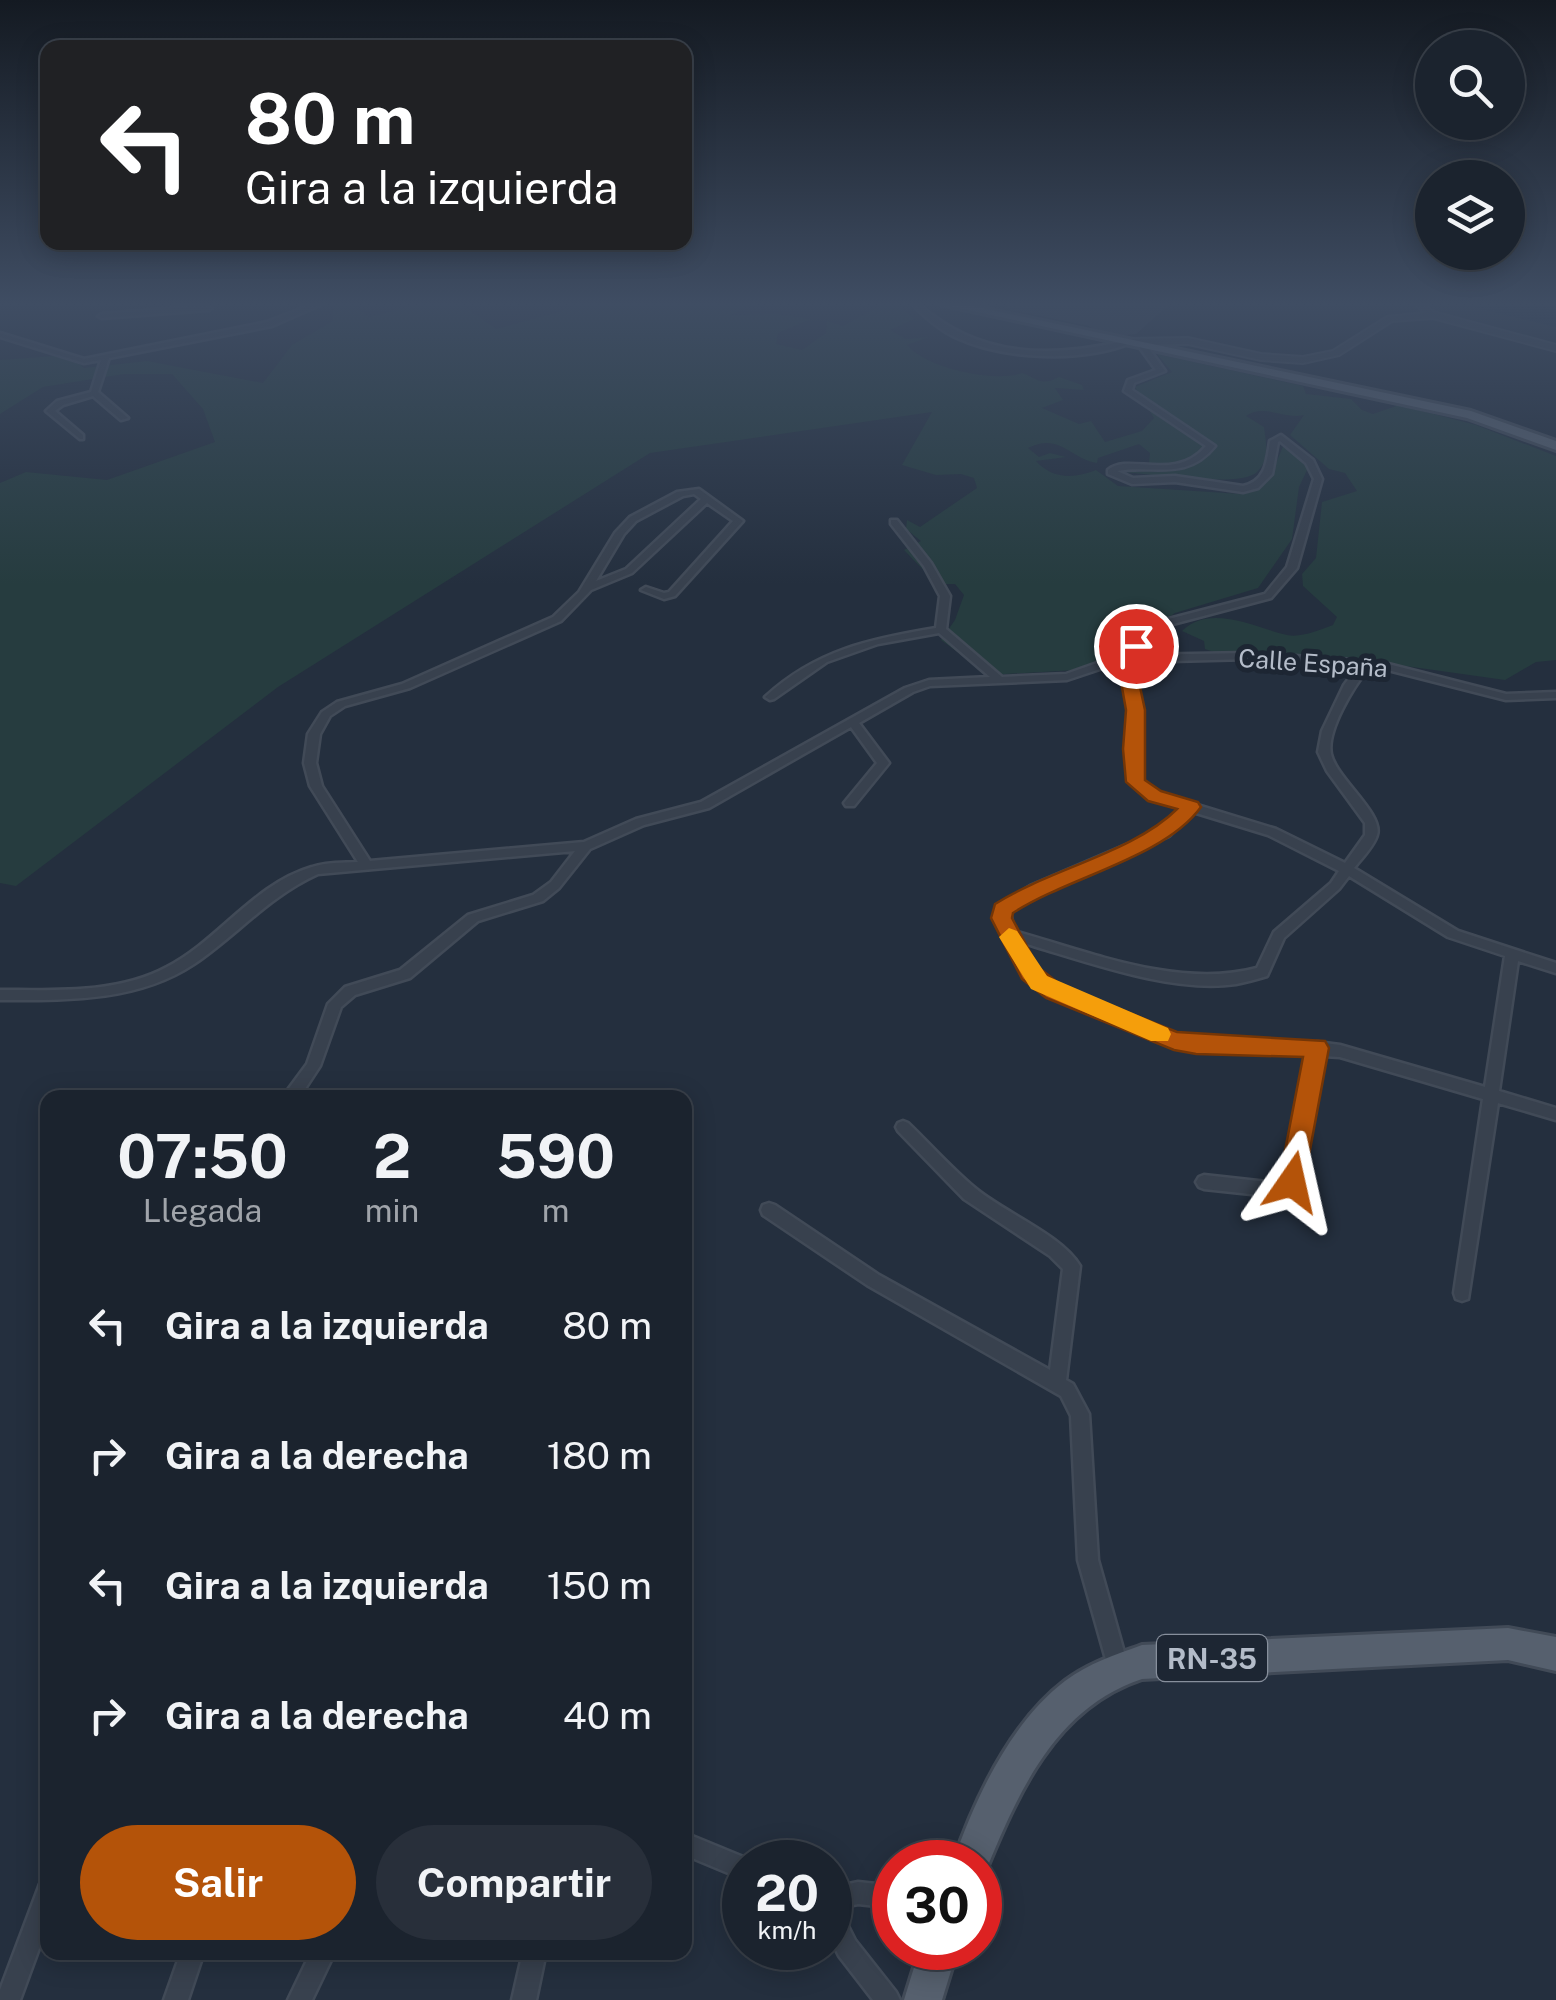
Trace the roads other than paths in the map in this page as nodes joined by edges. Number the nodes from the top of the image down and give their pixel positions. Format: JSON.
{"nodes":[{"id":1,"x":79,"y":397,"type":"edge"},
{"id":2,"x":99,"y":397,"type":"edge"},
{"id":3,"x":1139,"y":397,"type":"edge"},
{"id":4,"x":1387,"y":397,"type":"edge"},
{"id":5,"x":124,"y":418,"type":"dead end"},
{"id":6,"x":80,"y":437,"type":"dead end"},
{"id":7,"x":1556,"y":446,"type":"edge"},
{"id":8,"x":707,"y":498,"type":"junction"},
{"id":9,"x":894,"y":522,"type":"dead end"},
{"id":10,"x":589,"y":587,"type":"junction"},
{"id":11,"x":646,"y":590,"type":"dead end"},
{"id":12,"x":941,"y":630,"type":"junction"},
{"id":13,"x":1126,"y":659,"type":"junction"},
{"id":14,"x":1366,"y":664,"type":"junction"},
{"id":15,"x":998,"y":679,"type":"junction"},
{"id":16,"x":1556,"y":695,"type":"edge"},
{"id":17,"x":770,"y":696,"type":"dead end"},
{"id":18,"x":852,"y":721,"type":"junction"},
{"id":19,"x":850,"y":803,"type":"dead end"},
{"id":20,"x":1191,"y":807,"type":"junction"},
{"id":21,"x":586,"y":846,"type":"junction"},
{"id":22,"x":367,"y":866,"type":"junction"},
{"id":23,"x":1348,"y":870,"type":"junction"},
{"id":24,"x":1008,"y":934,"type":"junction"},
{"id":25,"x":1512,"y":956,"type":"junction"},
{"id":26,"x":1556,"y":968,"type":"edge"},
{"id":27,"x":0,"y":995,"type":"edge"},
{"id":28,"x":1317,"y":1048,"type":"junction"},
{"id":29,"x":296,"y":1090,"type":"edge"},
{"id":30,"x":1491,"y":1096,"type":"junction"},
{"id":31,"x":1556,"y":1114,"type":"edge"},
{"id":32,"x":903,"y":1127,"type":"dead end"},
{"id":33,"x":1204,"y":1182,"type":"dead end"},
{"id":34,"x":769,"y":1210,"type":"dead end"},
{"id":35,"x":1462,"y":1293,"type":"dead end"},
{"id":36,"x":1057,"y":1384,"type":"junction"},
{"id":37,"x":1556,"y":1654,"type":"edge"},
{"id":38,"x":1119,"y":1671,"type":"junction"},
{"id":39,"x":981,"y":1840,"type":"edge"},
{"id":40,"x":692,"y":1847,"type":"edge"},
{"id":41,"x":722,"y":1859,"type":"edge"},
{"id":42,"x":40,"y":1914,"type":"edge"},
{"id":43,"x":852,"y":1954,"type":"edge"},
{"id":44,"x":191,"y":1960,"type":"edge"},
{"id":45,"x":320,"y":1960,"type":"edge"},
{"id":46,"x":533,"y":1960,"type":"edge"},
{"id":47,"x":932,"y":1970,"type":"edge"},
{"id":48,"x":8,"y":2000,"type":"edge"},
{"id":49,"x":176,"y":2000,"type":"edge"},
{"id":50,"x":300,"y":2000,"type":"edge"},
{"id":51,"x":524,"y":2000,"type":"edge"},
{"id":52,"x":888,"y":2000,"type":"edge"},
{"id":53,"x":923,"y":2000,"type":"edge"}],
"edges":[{"from":1,"to":6,"type":"street"},
{"from":2,"to":5,"type":"street"},
{"from":3,"to":13,"type":"street"},
{"from":4,"to":7,"type":"main road"},
{"from":8,"to":10,"type":"street"},
{"from":8,"to":10,"type":"street"},
{"from":8,"to":11,"type":"street"},
{"from":9,"to":12,"type":"street"},
{"from":10,"to":22,"type":"street"},
{"from":12,"to":15,"type":"street"},
{"from":12,"to":17,"type":"street"},
{"from":13,"to":14,"type":"street","name":"Calle España"},
{"from":13,"to":15,"type":"street"},
{"from":13,"to":20,"type":"street"},
{"from":14,"to":16,"type":"street","name":"Calle España"},
{"from":14,"to":23,"type":"street"},
{"from":15,"to":18,"type":"street"},
{"from":18,"to":19,"type":"street"},
{"from":18,"to":21,"type":"street"},
{"from":20,"to":23,"type":"street"},
{"from":20,"to":24,"type":"street"},
{"from":21,"to":22,"type":"street"},
{"from":21,"to":29,"type":"street"},
{"from":22,"to":27,"type":"street"},
{"from":23,"to":24,"type":"street"},
{"from":23,"to":25,"type":"street"},
{"from":24,"to":28,"type":"street"},
{"from":25,"to":26,"type":"street"},
{"from":25,"to":30,"type":"street"},
{"from":28,"to":30,"type":"street"},
{"from":28,"to":33,"type":"street"},
{"from":30,"to":31,"type":"street"},
{"from":30,"to":35,"type":"street"},
{"from":32,"to":36,"type":"street"},
{"from":34,"to":36,"type":"street"},
{"from":36,"to":38,"type":"street"},
{"from":37,"to":38,"type":"main road","number":"RN-35"},
{"from":38,"to":39,"type":"main road","number":"RN-35"},
{"from":40,"to":41,"type":"street"},
{"from":42,"to":48,"type":"street"},
{"from":43,"to":52,"type":"street"},
{"from":44,"to":49,"type":"street"},
{"from":45,"to":50,"type":"street"},
{"from":46,"to":51,"type":"street"},
{"from":47,"to":53,"type":"main road"}]}
